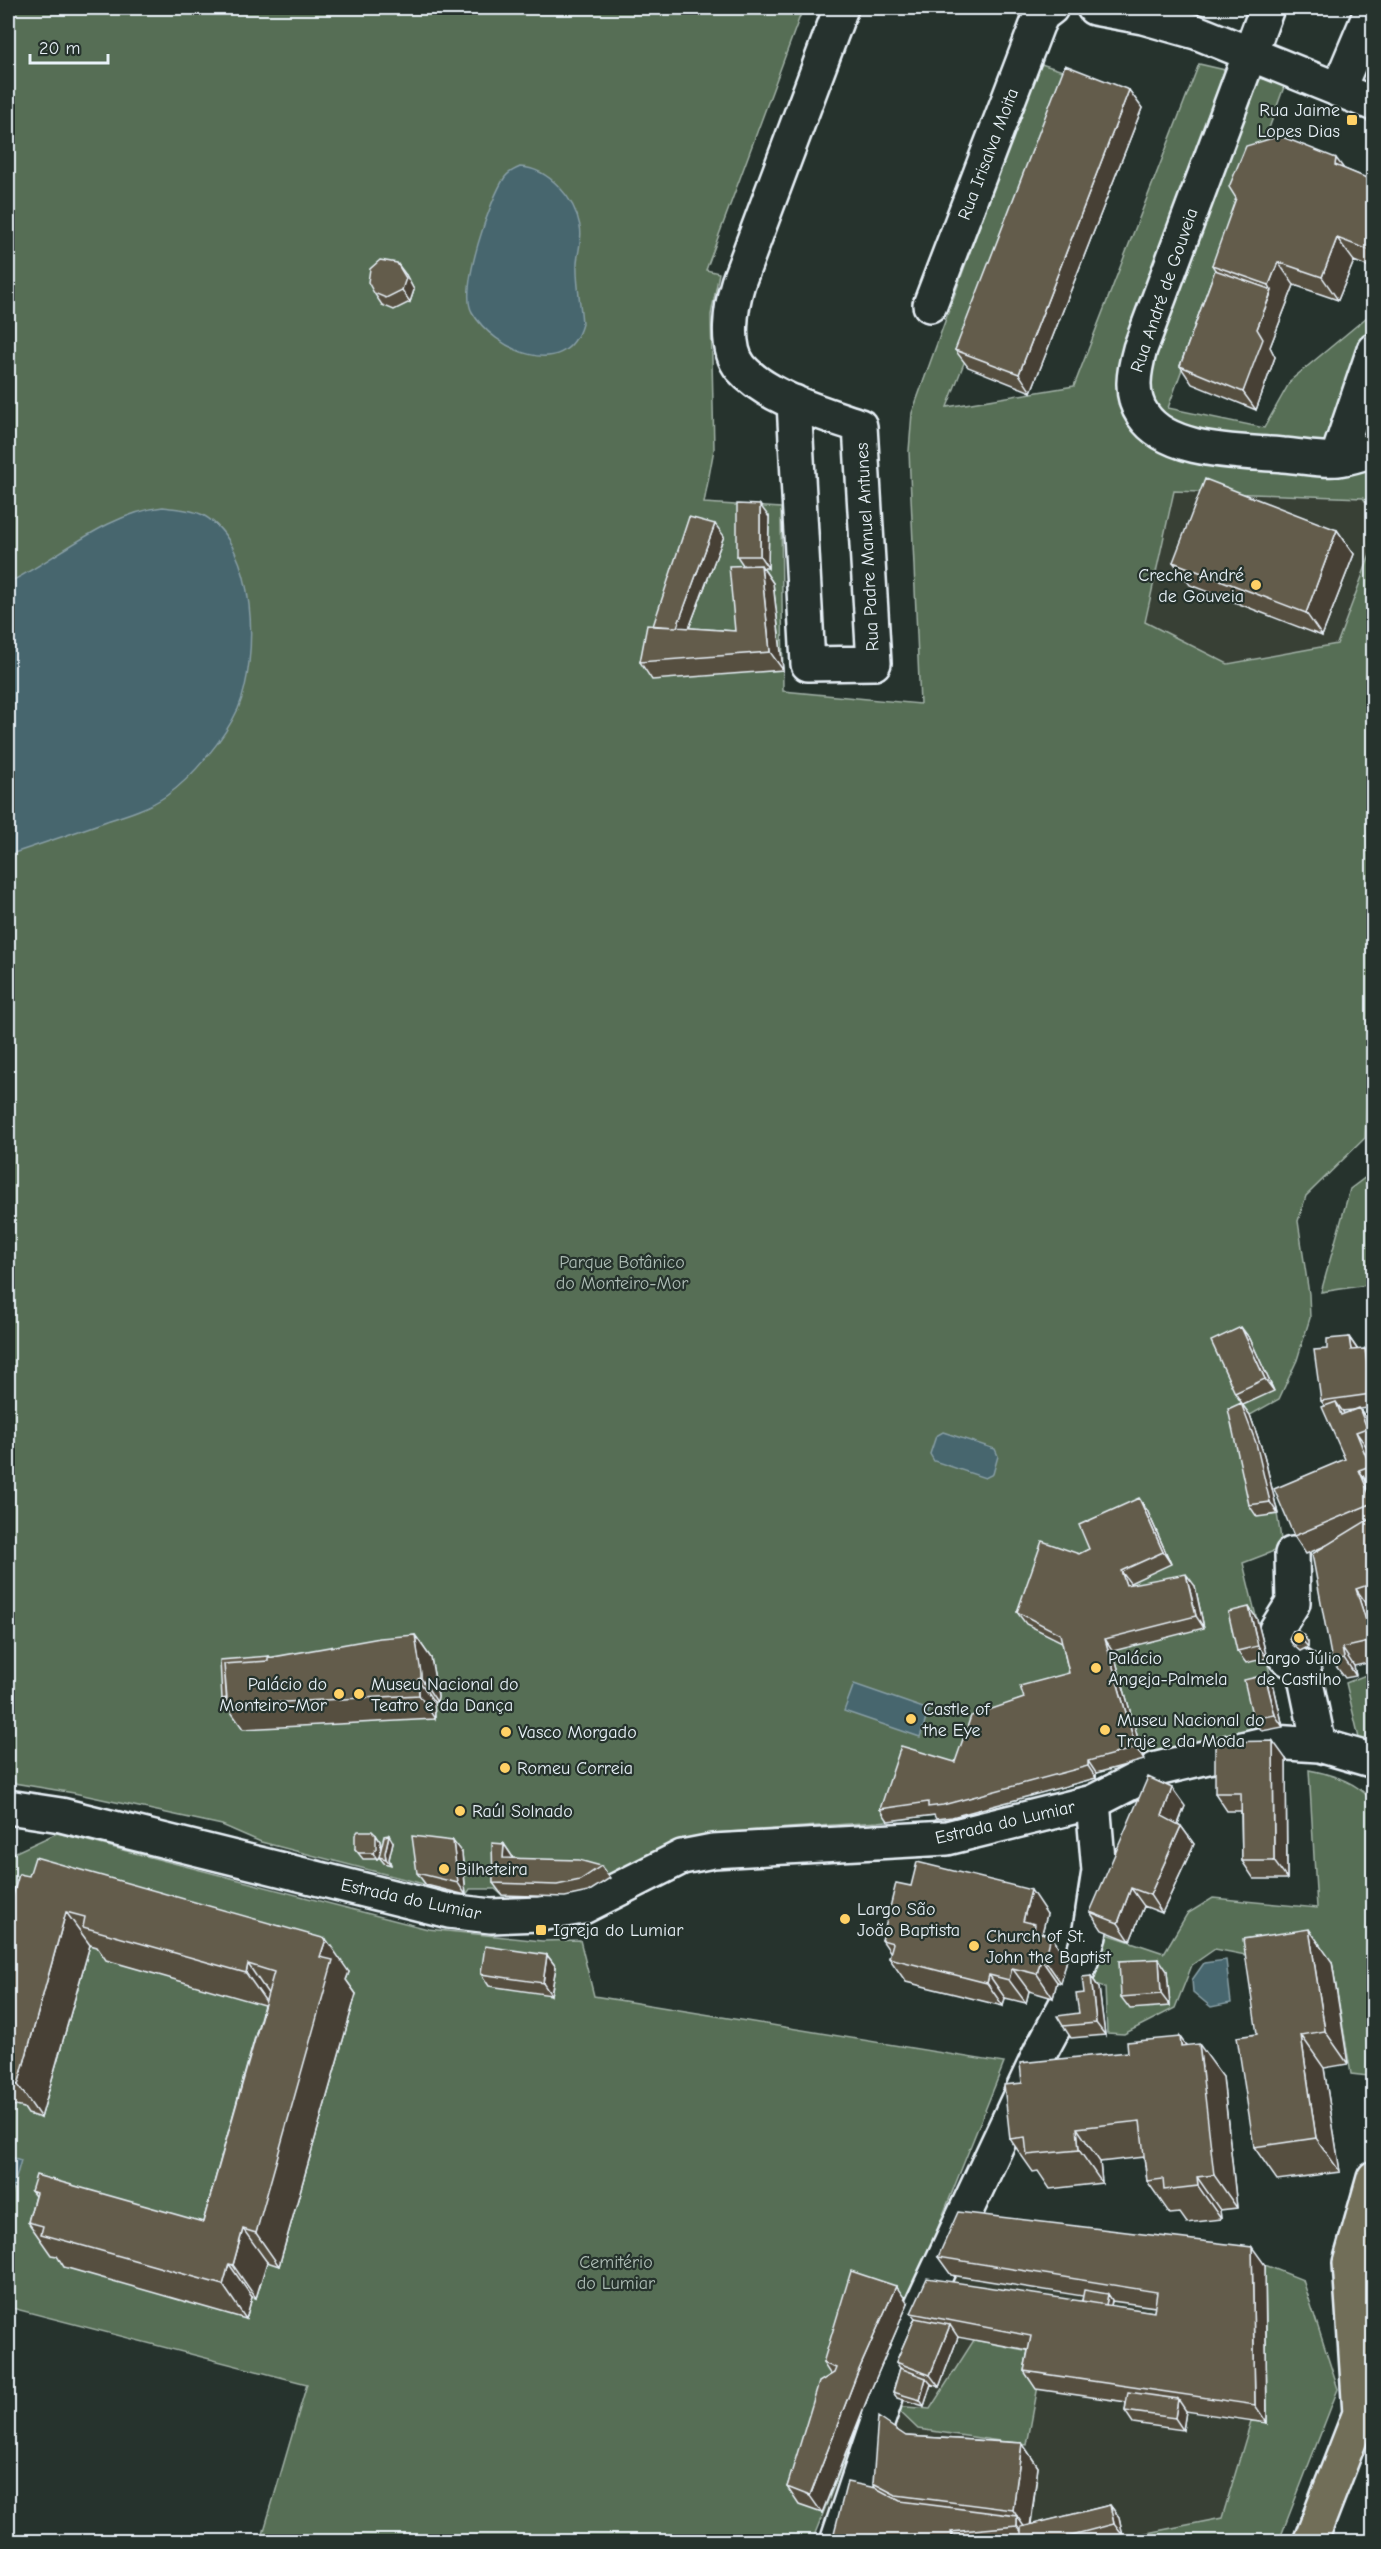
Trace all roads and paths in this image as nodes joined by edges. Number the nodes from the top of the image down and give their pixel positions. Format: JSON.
{"nodes":[{"id":1,"x":841,"y":8,"type":"edge"},
{"id":2,"x":1052,"y":8,"type":"edge"},
{"id":3,"x":1094,"y":8,"type":"edge"},
{"id":4,"x":1267,"y":8,"type":"edge"},
{"id":5,"x":1370,"y":14,"type":"dead end"},
{"id":6,"x":1250,"y":54,"type":"junction"},
{"id":7,"x":1338,"y":90,"type":"junction"},
{"id":8,"x":1374,"y":104,"type":"edge"},
{"id":9,"x":930,"y":305,"type":"dead end"},
{"id":10,"x":1374,"y":350,"type":"edge"},
{"id":11,"x":794,"y":402,"type":"junction"},
{"id":12,"x":1374,"y":450,"type":"edge"},
{"id":13,"x":1337,"y":459,"type":"junction"},
{"id":14,"x":1303,"y":1563,"type":"dead end"},
{"id":15,"x":1318,"y":1745,"type":"junction"},
{"id":16,"x":1369,"y":1764,"type":"edge"},
{"id":17,"x":1093,"y":1802,"type":"junction"},
{"id":18,"x":8,"y":1807,"type":"edge"},
{"id":19,"x":1371,"y":2190,"type":"edge"},
{"id":20,"x":1374,"y":2258,"type":"edge"},
{"id":21,"x":1374,"y":2380,"type":"edge"},
{"id":22,"x":1360,"y":2414,"type":"junction"},
{"id":23,"x":837,"y":2541,"type":"edge"},
{"id":24,"x":1310,"y":2541,"type":"edge"}],
"edges":[{"from":1,"to":11,"type":"street","name":"Rua Padre Manuel Antunes"},
{"from":2,"to":9,"type":"street","name":"Rua Irisalva Moita"},
{"from":3,"to":6,"type":"street"},
{"from":4,"to":6,"type":"street","name":"Rua André de Gouveia"},
{"from":5,"to":7,"type":"street"},
{"from":6,"to":7,"type":"street"},
{"from":6,"to":13,"type":"street","name":"Rua André de Gouveia"},
{"from":7,"to":8,"type":"street"},
{"from":10,"to":13,"type":"street"},
{"from":11,"to":11,"type":"street","name":"Rua Padre Manuel Antunes"},
{"from":12,"to":13,"type":"street","name":"Rua André de Gouveia"},
{"from":14,"to":15,"type":"street"},
{"from":15,"to":16,"type":"street","name":"Estrada do Lumiar"},
{"from":15,"to":17,"type":"street","name":"Estrada do Lumiar"},
{"from":17,"to":18,"type":"street","name":"Estrada do Lumiar"},
{"from":17,"to":23,"type":"street"},
{"from":19,"to":20,"type":"main road"},
{"from":19,"to":22,"type":"main road"},
{"from":21,"to":22,"type":"main road"},
{"from":22,"to":24,"type":"main road"}]}
